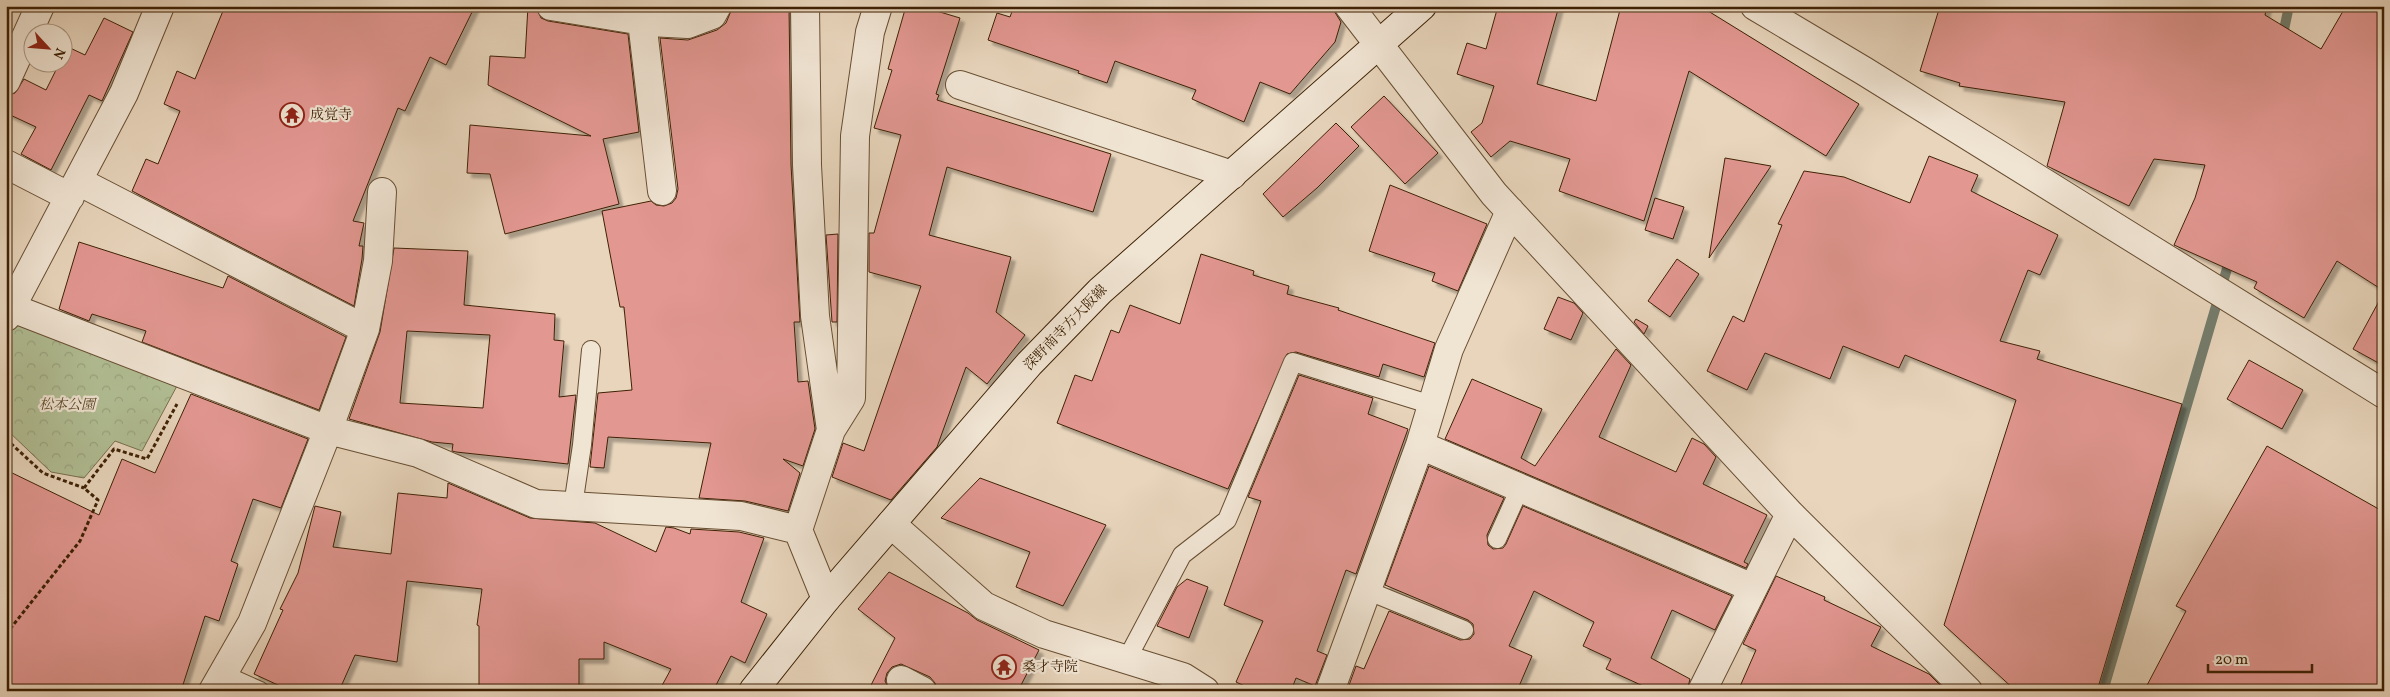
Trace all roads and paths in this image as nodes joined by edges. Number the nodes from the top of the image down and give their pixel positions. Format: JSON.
{"nodes":[{"id":1,"x":40,"y":6,"type":"edge"},
{"id":2,"x":160,"y":6,"type":"edge"},
{"id":3,"x":551,"y":6,"type":"edge"},
{"id":4,"x":717,"y":6,"type":"edge"},
{"id":5,"x":805,"y":6,"type":"edge"},
{"id":6,"x":878,"y":6,"type":"edge"},
{"id":7,"x":1348,"y":6,"type":"edge"},
{"id":8,"x":1422,"y":6,"type":"edge"},
{"id":9,"x":1755,"y":6,"type":"edge"},
{"id":10,"x":642,"y":21,"type":"junction"},
{"id":11,"x":1379,"y":45,"type":"junction"},
{"id":12,"x":6,"y":81,"type":"edge"},
{"id":13,"x":960,"y":85,"type":"dead end"},
{"id":14,"x":6,"y":164,"type":"edge"},
{"id":15,"x":1232,"y":175,"type":"junction"},
{"id":16,"x":74,"y":189,"type":"junction"},
{"id":17,"x":662,"y":191,"type":"dead end"},
{"id":18,"x":382,"y":192,"type":"dead end"},
{"id":19,"x":1510,"y":211,"type":"junction"},
{"id":20,"x":8,"y":310,"type":"edge"},
{"id":21,"x":364,"y":330,"type":"junction"},
{"id":22,"x":591,"y":350,"type":"dead end"},
{"id":23,"x":192,"y":378,"type":"junction"},
{"id":24,"x":2384,"y":394,"type":"edge"},
{"id":25,"x":1432,"y":405,"type":"junction"},
{"id":26,"x":328,"y":430,"type":"junction"},
{"id":27,"x":831,"y":430,"type":"junction"},
{"id":28,"x":6,"y":438,"type":"edge"},
{"id":29,"x":1420,"y":444,"type":"junction"},
{"id":30,"x":84,"y":488,"type":"junction"},
{"id":31,"x":1520,"y":488,"type":"junction"},
{"id":32,"x":573,"y":506,"type":"junction"},
{"id":33,"x":1790,"y":514,"type":"junction"},
{"id":34,"x":891,"y":524,"type":"junction"},
{"id":35,"x":798,"y":530,"type":"junction"},
{"id":36,"x":1497,"y":539,"type":"dead end"},
{"id":37,"x":1753,"y":588,"type":"junction"},
{"id":38,"x":1366,"y":590,"type":"junction"},
{"id":39,"x":826,"y":599,"type":"junction"},
{"id":40,"x":1464,"y":630,"type":"dead end"},
{"id":41,"x":6,"y":634,"type":"edge"},
{"id":42,"x":1127,"y":659,"type":"junction"},
{"id":43,"x":217,"y":682,"type":"edge"},
{"id":44,"x":260,"y":691,"type":"edge"},
{"id":45,"x":753,"y":691,"type":"edge"},
{"id":46,"x":1205,"y":691,"type":"edge"},
{"id":47,"x":1330,"y":691,"type":"edge"},
{"id":48,"x":1702,"y":691,"type":"edge"},
{"id":49,"x":1968,"y":691,"type":"edge"}],
"edges":[{"from":1,"to":12,"type":"street"},
{"from":2,"to":16,"type":"street"},
{"from":3,"to":10,"type":"street"},
{"from":4,"to":10,"type":"street"},
{"from":5,"to":27,"type":"street"},
{"from":6,"to":27,"type":"street"},
{"from":7,"to":11,"type":"street"},
{"from":8,"to":11,"type":"street","name":"深野南寺方大阪線"},
{"from":9,"to":24,"type":"street"},
{"from":10,"to":17,"type":"street"},
{"from":11,"to":15,"type":"street","name":"深野南寺方大阪線"},
{"from":11,"to":19,"type":"street"},
{"from":13,"to":15,"type":"street"},
{"from":14,"to":16,"type":"street"},
{"from":15,"to":34,"type":"street","name":"深野南寺方大阪線"},
{"from":16,"to":20,"type":"street"},
{"from":16,"to":21,"type":"street"},
{"from":18,"to":21,"type":"street"},
{"from":19,"to":25,"type":"street"},
{"from":19,"to":33,"type":"street"},
{"from":20,"to":23,"type":"street"},
{"from":21,"to":26,"type":"street"},
{"from":22,"to":32,"type":"lane"},
{"from":23,"to":26,"type":"street"},
{"from":23,"to":30,"type":"path"},
{"from":25,"to":29,"type":"street"},
{"from":25,"to":42,"type":"lane"},
{"from":26,"to":32,"type":"street"},
{"from":26,"to":43,"type":"street"},
{"from":27,"to":35,"type":"street"},
{"from":28,"to":30,"type":"path"},
{"from":29,"to":31,"type":"street"},
{"from":29,"to":38,"type":"street"},
{"from":30,"to":41,"type":"path"},
{"from":31,"to":36,"type":"lane"},
{"from":31,"to":37,"type":"street"},
{"from":32,"to":35,"type":"street"},
{"from":33,"to":37,"type":"street"},
{"from":33,"to":49,"type":"street"},
{"from":34,"to":39,"type":"street","name":"深野南寺方大阪線"},
{"from":34,"to":42,"type":"street"},
{"from":35,"to":39,"type":"street"},
{"from":37,"to":48,"type":"street"},
{"from":38,"to":40,"type":"lane"},
{"from":38,"to":47,"type":"street"},
{"from":39,"to":45,"type":"street","name":"深野南寺方大阪線"},
{"from":42,"to":46,"type":"street"},
{"from":43,"to":44,"type":"lane"}]}
